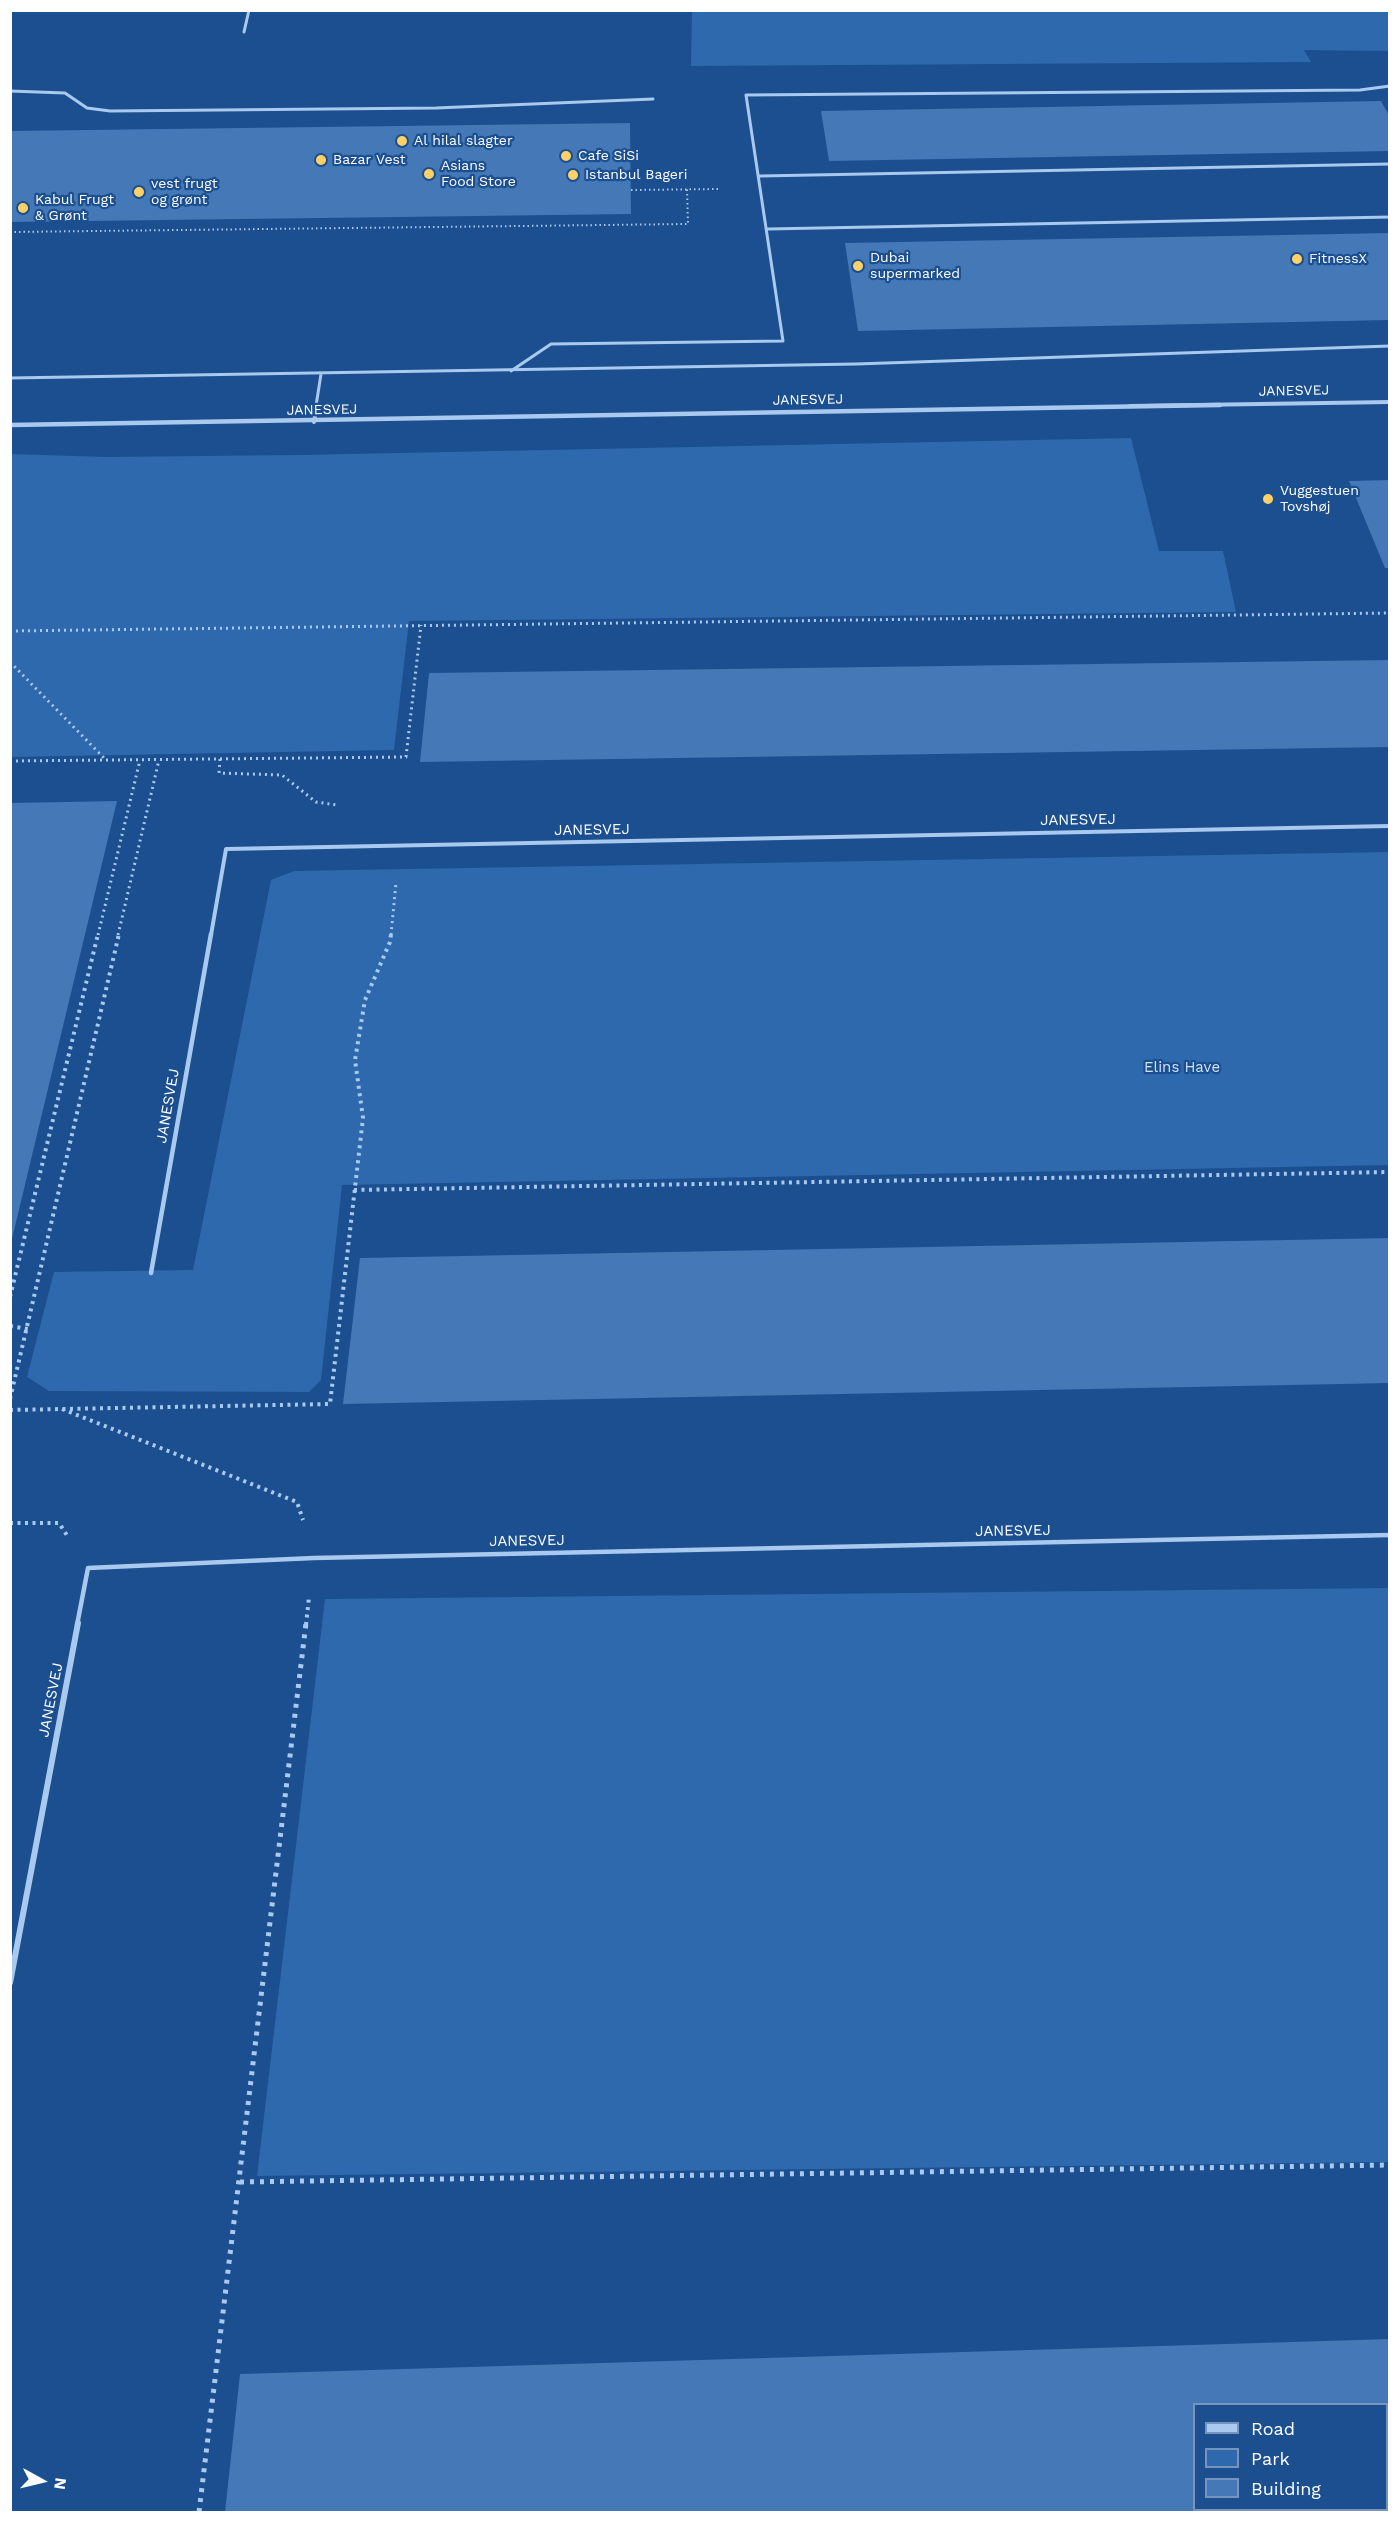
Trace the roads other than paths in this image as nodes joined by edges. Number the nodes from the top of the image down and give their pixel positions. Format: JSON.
{"nodes":[{"id":1,"x":249,"y":10,"type":"edge"},
{"id":2,"x":244,"y":32,"type":"dead end"},
{"id":3,"x":1389,"y":86,"type":"edge"},
{"id":4,"x":10,"y":91,"type":"edge"},
{"id":5,"x":653,"y":99,"type":"dead end"},
{"id":6,"x":1389,"y":164,"type":"edge"},
{"id":7,"x":760,"y":176,"type":"junction"},
{"id":8,"x":1389,"y":217,"type":"edge"},
{"id":9,"x":768,"y":229,"type":"junction"},
{"id":10,"x":1389,"y":346,"type":"edge"},
{"id":11,"x":511,"y":371,"type":"junction"},
{"id":12,"x":321,"y":374,"type":"junction"},
{"id":13,"x":10,"y":378,"type":"edge"},
{"id":14,"x":1389,"y":402,"type":"edge"},
{"id":15,"x":314,"y":422,"type":"junction"},
{"id":16,"x":10,"y":425,"type":"edge"},
{"id":17,"x":1389,"y":826,"type":"edge"},
{"id":18,"x":151,"y":1273,"type":"dead end"},
{"id":19,"x":1389,"y":1535,"type":"edge"},
{"id":20,"x":10,"y":1983,"type":"edge"}],
"edges":[{"from":1,"to":2,"type":"lane"},
{"from":3,"to":7,"type":"lane"},
{"from":4,"to":5,"type":"lane"},
{"from":6,"to":7,"type":"lane"},
{"from":7,"to":9,"type":"lane"},
{"from":8,"to":9,"type":"lane"},
{"from":9,"to":11,"type":"lane"},
{"from":10,"to":11,"type":"lane"},
{"from":11,"to":12,"type":"lane"},
{"from":12,"to":13,"type":"lane"},
{"from":12,"to":15,"type":"lane"},
{"from":14,"to":15,"type":"street","name":"JANESVEJ"},
{"from":15,"to":16,"type":"street","name":"JANESVEJ"},
{"from":17,"to":18,"type":"lane","name":"JANESVEJ"},
{"from":19,"to":20,"type":"lane","name":"JANESVEJ"}]}
